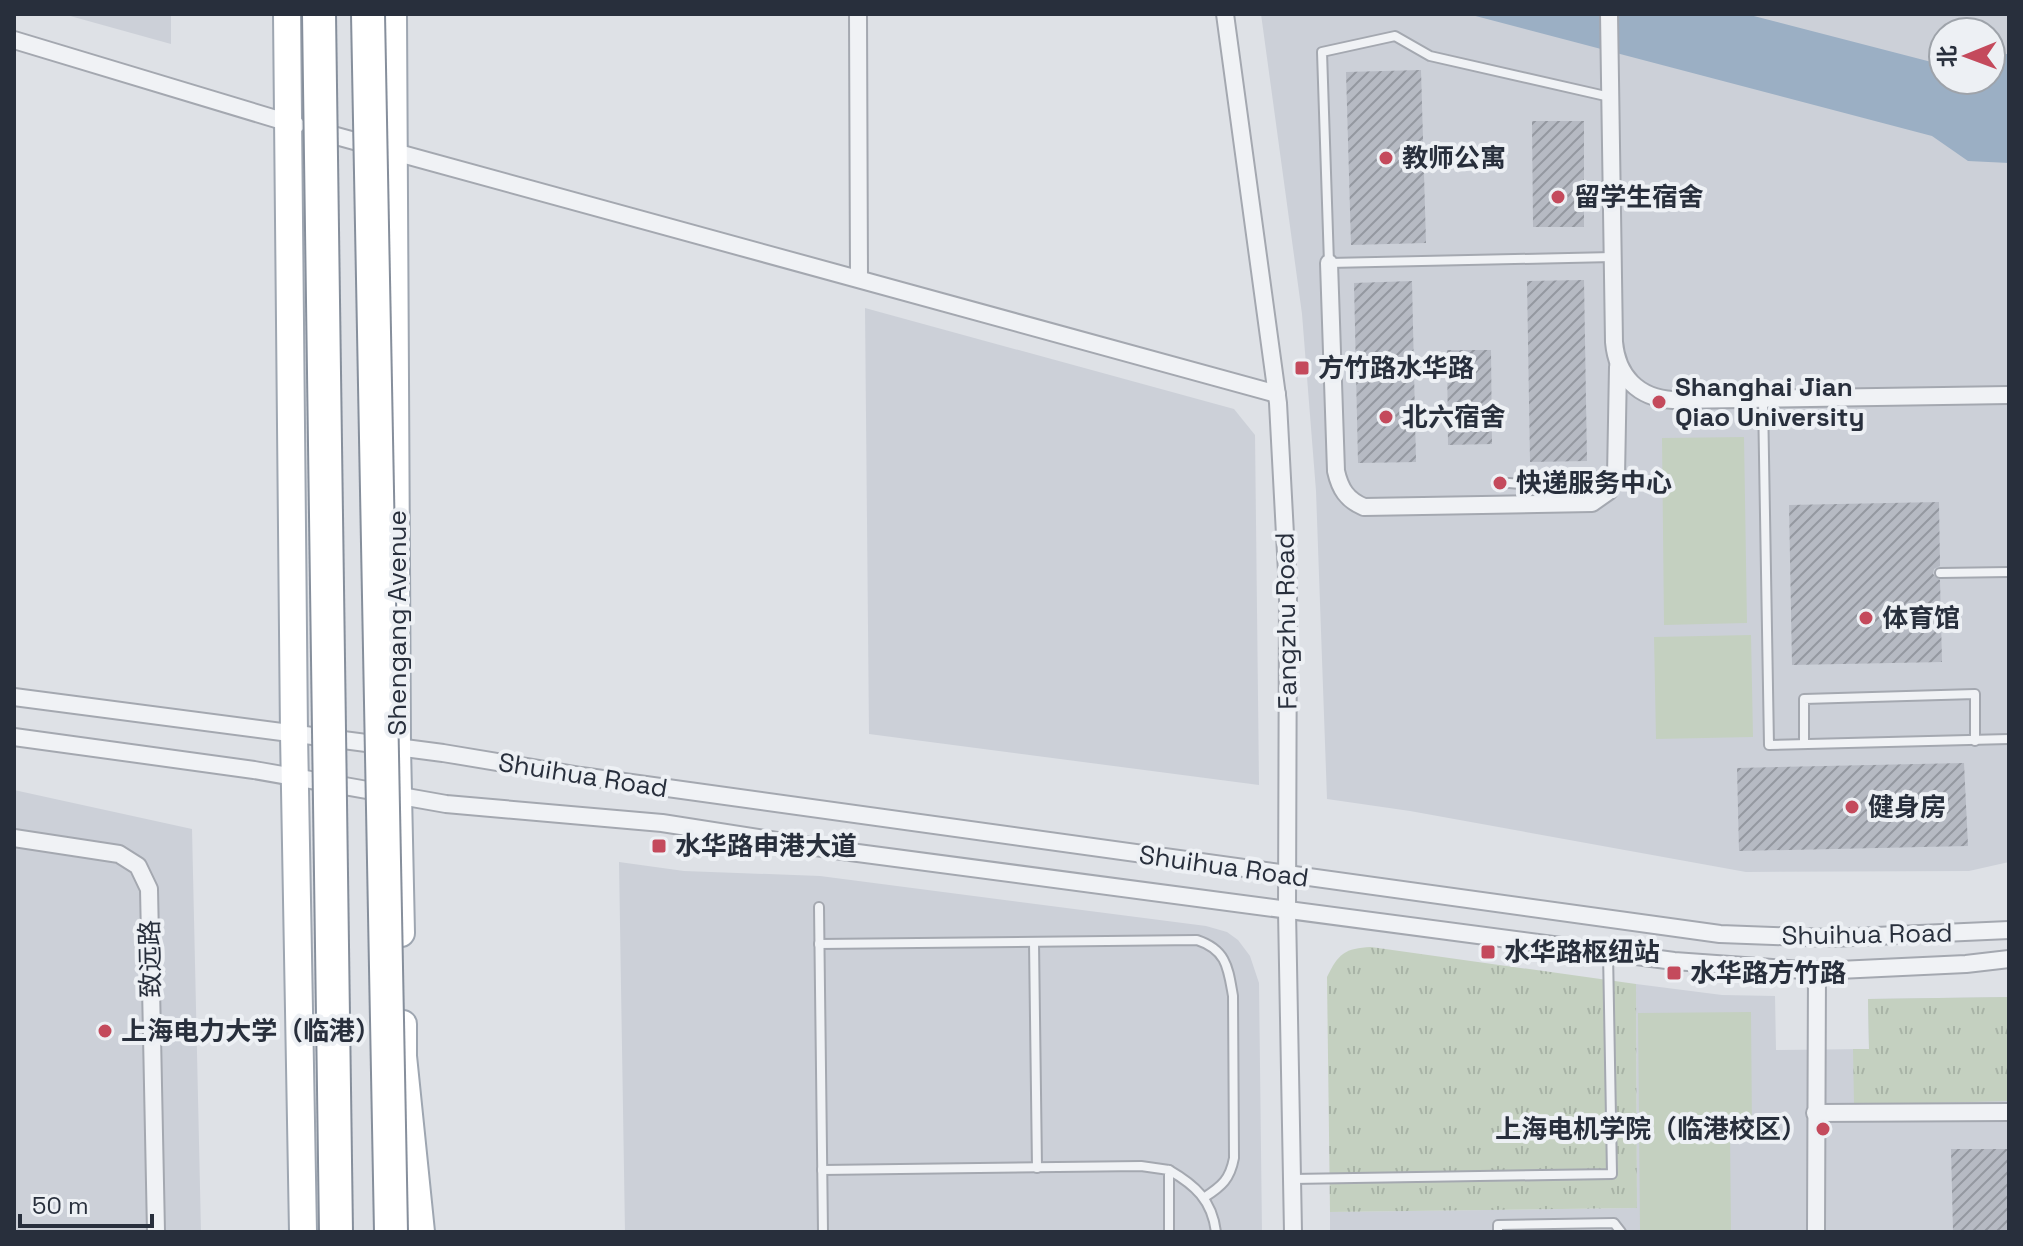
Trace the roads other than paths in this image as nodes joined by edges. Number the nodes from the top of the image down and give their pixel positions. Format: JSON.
{"nodes":[{"id":1,"x":287,"y":14,"type":"edge"},
{"id":2,"x":319,"y":14,"type":"edge"},
{"id":3,"x":368,"y":14,"type":"edge"},
{"id":4,"x":393,"y":14,"type":"edge"},
{"id":5,"x":858,"y":14,"type":"edge"},
{"id":6,"x":1225,"y":14,"type":"edge"},
{"id":7,"x":1609,"y":14,"type":"edge"},
{"id":8,"x":14,"y":40,"type":"edge"},
{"id":9,"x":1610,"y":97,"type":"junction"},
{"id":10,"x":288,"y":122,"type":"junction"},
{"id":11,"x":395,"y":154,"type":"junction"},
{"id":12,"x":1613,"y":257,"type":"junction"},
{"id":13,"x":1329,"y":263,"type":"junction"},
{"id":14,"x":859,"y":278,"type":"junction"},
{"id":15,"x":1618,"y":365,"type":"junction"},
{"id":16,"x":1277,"y":394,"type":"junction"},
{"id":17,"x":2009,"y":395,"type":"edge"},
{"id":18,"x":1763,"y":399,"type":"junction"},
{"id":19,"x":1509,"y":483,"type":"dead end"},
{"id":20,"x":1561,"y":503,"type":"junction"},
{"id":21,"x":2009,"y":572,"type":"edge"},
{"id":22,"x":1940,"y":573,"type":"dead end"},
{"id":23,"x":14,"y":697,"type":"edge"},
{"id":24,"x":294,"y":734,"type":"junction"},
{"id":25,"x":14,"y":737,"type":"edge"},
{"id":26,"x":2009,"y":739,"type":"edge"},
{"id":27,"x":1975,"y":741,"type":"junction"},
{"id":28,"x":1804,"y":744,"type":"junction"},
{"id":29,"x":397,"y":747,"type":"junction"},
{"id":30,"x":295,"y":778,"type":"junction"},
{"id":31,"x":399,"y":796,"type":"junction"},
{"id":32,"x":14,"y":838,"type":"edge"},
{"id":33,"x":1289,"y":876,"type":"junction"},
{"id":34,"x":819,"y":907,"type":"dead end"},
{"id":35,"x":1287,"y":911,"type":"junction"},
{"id":36,"x":2009,"y":930,"type":"edge"},
{"id":37,"x":1034,"y":942,"type":"junction"},
{"id":38,"x":819,"y":944,"type":"junction"},
{"id":39,"x":1608,"y":952,"type":"junction"},
{"id":40,"x":2009,"y":959,"type":"edge"},
{"id":41,"x":1817,"y":971,"type":"junction"},
{"id":42,"x":2009,"y":1112,"type":"edge"},
{"id":43,"x":1815,"y":1113,"type":"junction"},
{"id":44,"x":1037,"y":1168,"type":"junction"},
{"id":45,"x":822,"y":1170,"type":"junction"},
{"id":46,"x":1169,"y":1170,"type":"junction"},
{"id":47,"x":1292,"y":1179,"type":"junction"},
{"id":48,"x":1205,"y":1197,"type":"junction"},
{"id":49,"x":156,"y":1232,"type":"edge"},
{"id":50,"x":303,"y":1232,"type":"edge"},
{"id":51,"x":336,"y":1232,"type":"edge"},
{"id":52,"x":391,"y":1232,"type":"edge"},
{"id":53,"x":421,"y":1232,"type":"edge"},
{"id":54,"x":823,"y":1232,"type":"edge"},
{"id":55,"x":1169,"y":1232,"type":"edge"},
{"id":56,"x":1216,"y":1232,"type":"edge"},
{"id":57,"x":1293,"y":1232,"type":"edge"},
{"id":58,"x":1498,"y":1232,"type":"edge"},
{"id":59,"x":1621,"y":1232,"type":"edge"},
{"id":60,"x":1816,"y":1232,"type":"edge"}],
"edges":[{"from":1,"to":10,"type":"main road"},
{"from":2,"to":51,"type":"highway","bridge":true},
{"from":3,"to":52,"type":"highway","bridge":true},
{"from":4,"to":11,"type":"main road","name":"Shengang Avenue"},
{"from":5,"to":14,"type":"street"},
{"from":6,"to":16,"type":"street","name":"Fangzhu Road"},
{"from":7,"to":9,"type":"street"},
{"from":8,"to":10,"type":"street"},
{"from":9,"to":12,"type":"street"},
{"from":9,"to":13,"type":"lane"},
{"from":10,"to":11,"type":"street"},
{"from":10,"to":24,"type":"main road"},
{"from":11,"to":14,"type":"street"},
{"from":11,"to":29,"type":"main road","name":"Shengang Avenue"},
{"from":12,"to":13,"type":"lane"},
{"from":12,"to":15,"type":"street"},
{"from":13,"to":20,"type":"street"},
{"from":14,"to":16,"type":"street"},
{"from":15,"to":18,"type":"street"},
{"from":15,"to":20,"type":"street"},
{"from":16,"to":33,"type":"street","name":"Fangzhu Road"},
{"from":17,"to":18,"type":"street"},
{"from":18,"to":28,"type":"lane"},
{"from":19,"to":20,"type":"lane"},
{"from":21,"to":22,"type":"lane"},
{"from":23,"to":24,"type":"street","name":"Shuihua Road"},
{"from":24,"to":29,"type":"street","name":"Shuihua Road"},
{"from":24,"to":30,"type":"main road"},
{"from":25,"to":30,"type":"street","name":"Shuihua Road"},
{"from":26,"to":27,"type":"lane"},
{"from":27,"to":28,"type":"lane"},
{"from":27,"to":28,"type":"lane"},
{"from":29,"to":31,"type":"main road","name":"Shengang Avenue"},
{"from":29,"to":33,"type":"street","name":"Shuihua Road"},
{"from":30,"to":31,"type":"street","name":"Shuihua Road"},
{"from":30,"to":50,"type":"main road"},
{"from":31,"to":35,"type":"street","name":"Shuihua Road"},
{"from":31,"to":53,"type":"main road","name":"Shengang Avenue"},
{"from":32,"to":49,"type":"street","name":"致远路"},
{"from":33,"to":35,"type":"street","name":"Fangzhu Road"},
{"from":33,"to":36,"type":"street","name":"Shuihua Road"},
{"from":34,"to":38,"type":"lane"},
{"from":35,"to":39,"type":"street","name":"Shuihua Road"},
{"from":35,"to":47,"type":"street","name":"Fangzhu Road"},
{"from":37,"to":38,"type":"lane"},
{"from":37,"to":44,"type":"lane"},
{"from":37,"to":48,"type":"lane"},
{"from":38,"to":45,"type":"lane"},
{"from":39,"to":41,"type":"street","name":"Shuihua Road"},
{"from":39,"to":47,"type":"lane"},
{"from":40,"to":41,"type":"street","name":"Shuihua Road"},
{"from":41,"to":43,"type":"street"},
{"from":42,"to":43,"type":"street"},
{"from":43,"to":60,"type":"street"},
{"from":44,"to":45,"type":"lane"},
{"from":44,"to":46,"type":"lane"},
{"from":45,"to":54,"type":"lane"},
{"from":46,"to":48,"type":"lane"},
{"from":46,"to":55,"type":"lane"},
{"from":47,"to":57,"type":"street","name":"Fangzhu Road"},
{"from":48,"to":56,"type":"lane"},
{"from":58,"to":59,"type":"lane"}]}
